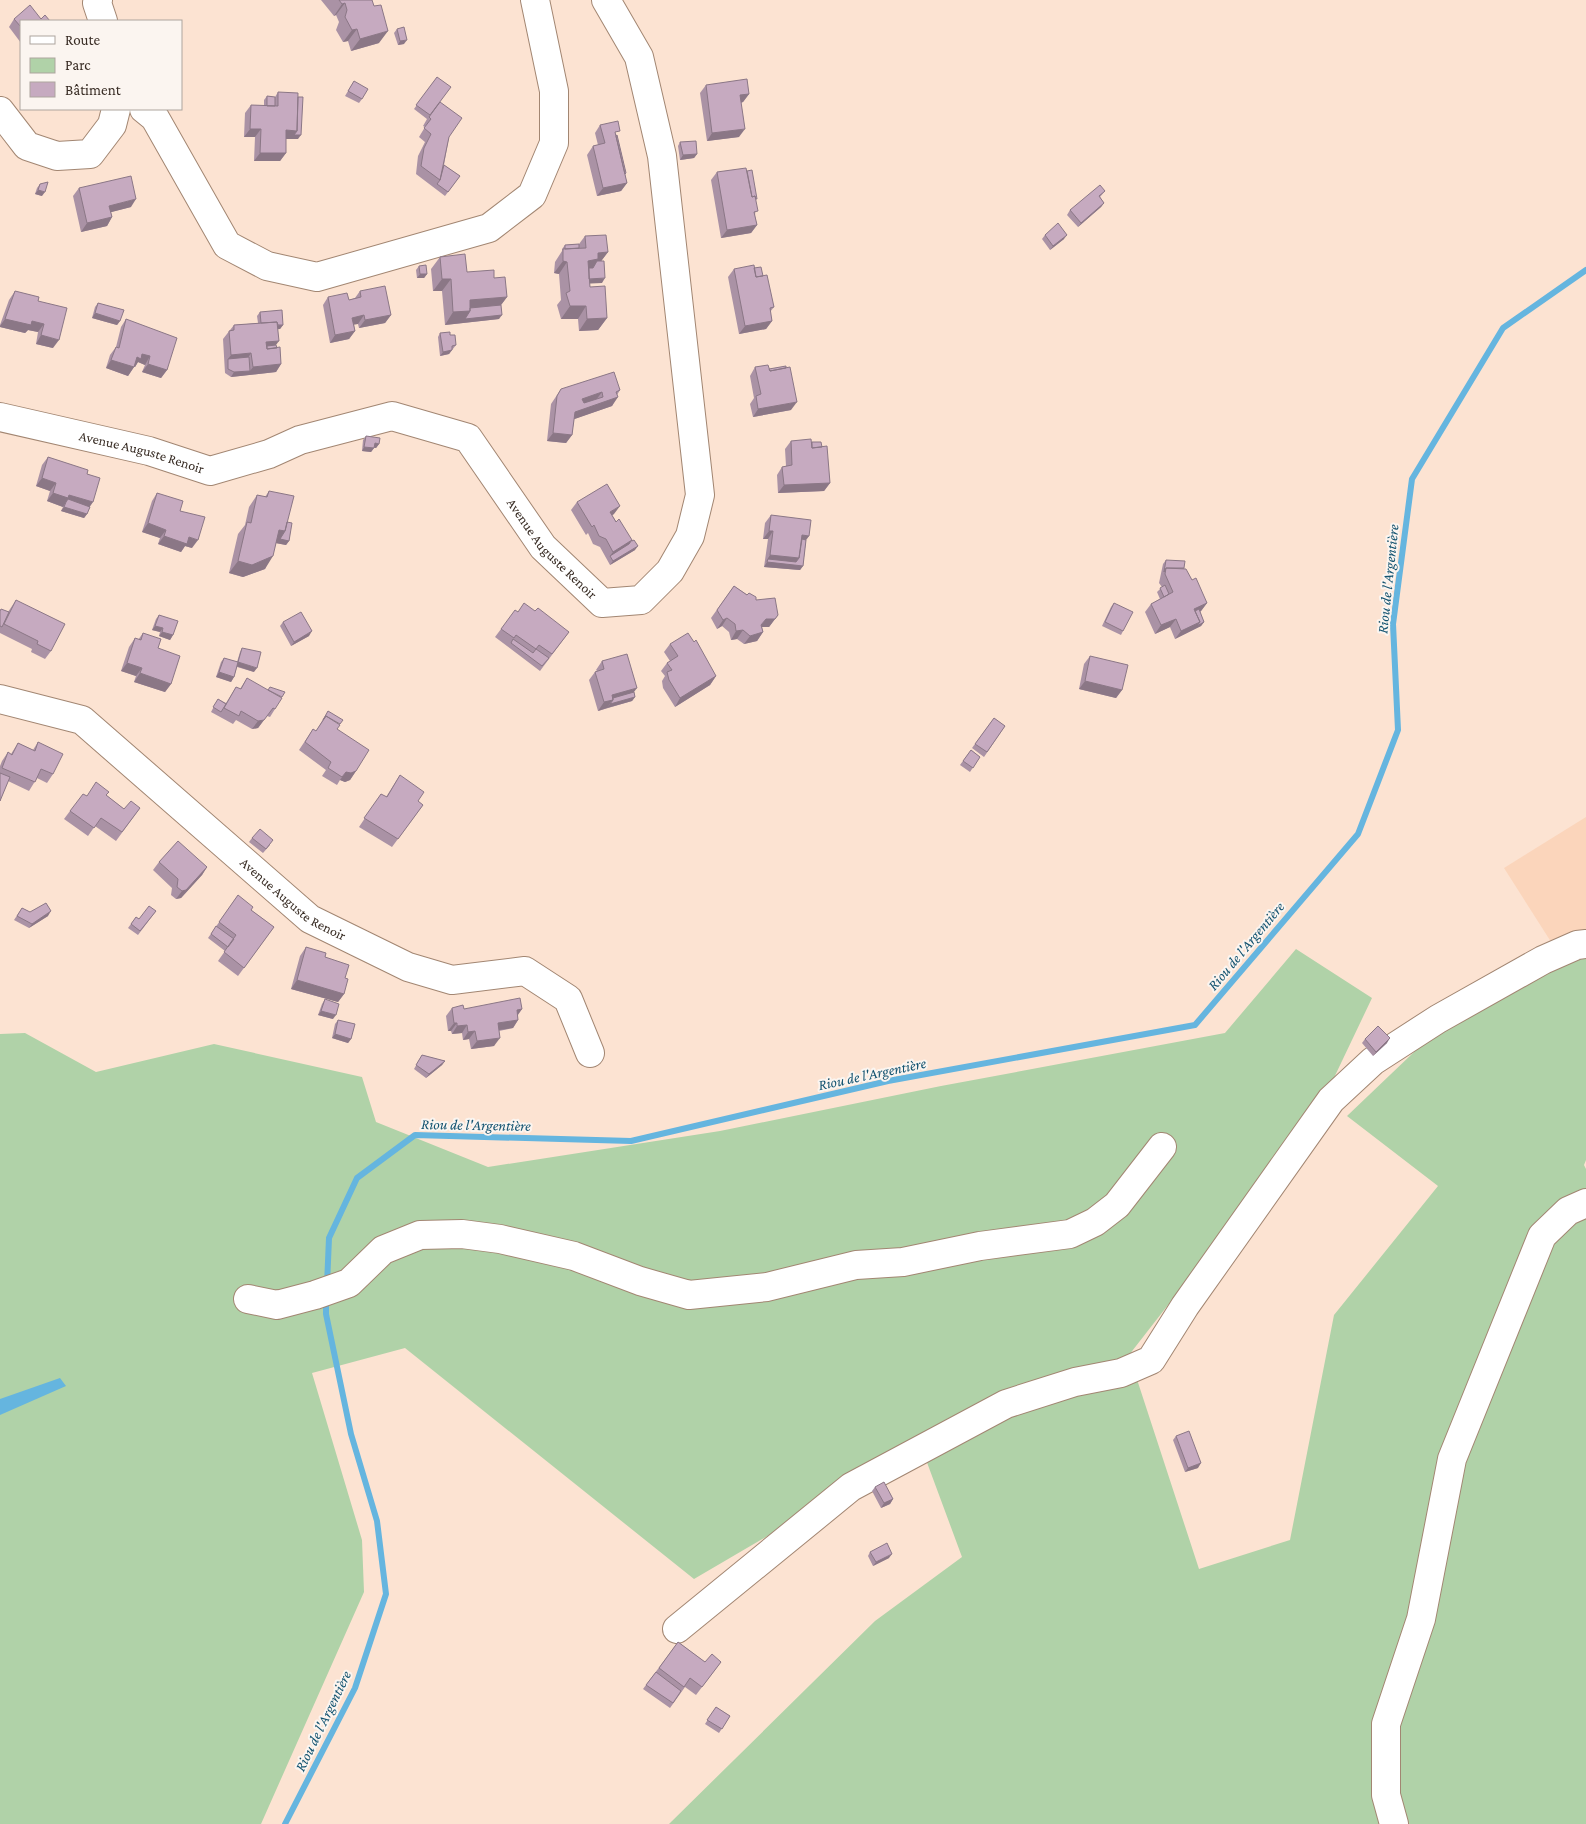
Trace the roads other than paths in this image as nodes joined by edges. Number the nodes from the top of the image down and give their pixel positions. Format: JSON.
{"nodes":[{"id":1,"x":535,"y":0,"type":"edge"},
{"id":2,"x":606,"y":0,"type":"edge"},
{"id":3,"x":116,"y":110,"type":"edge"},
{"id":4,"x":145,"y":110,"type":"edge"},
{"id":5,"x":0,"y":111,"type":"edge"},
{"id":6,"x":0,"y":417,"type":"edge"},
{"id":7,"x":0,"y":699,"type":"edge"},
{"id":8,"x":1586,"y":944,"type":"edge"},
{"id":9,"x":590,"y":1053,"type":"dead end"},
{"id":10,"x":1162,"y":1147,"type":"dead end"},
{"id":11,"x":1586,"y":1203,"type":"edge"},
{"id":12,"x":248,"y":1298,"type":"dead end"},
{"id":13,"x":677,"y":1629,"type":"dead end"},
{"id":14,"x":1394,"y":1824,"type":"edge"}],
"edges":[{"from":1,"to":4,"type":"street"},
{"from":2,"to":6,"type":"street","name":"Avenue Auguste Renoir"},
{"from":3,"to":5,"type":"street"},
{"from":7,"to":9,"type":"street","name":"Avenue Auguste Renoir"},
{"from":8,"to":13,"type":"street"},
{"from":10,"to":12,"type":"street"},
{"from":11,"to":14,"type":"street"}]}
